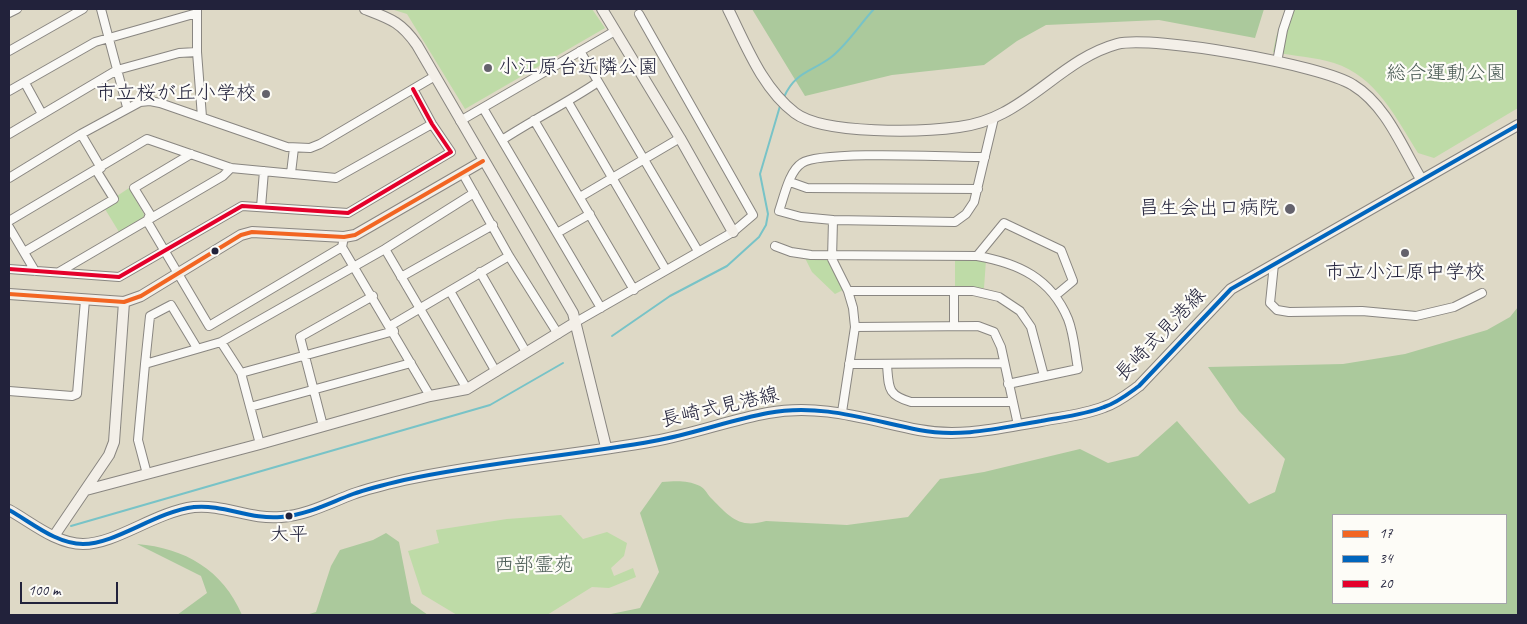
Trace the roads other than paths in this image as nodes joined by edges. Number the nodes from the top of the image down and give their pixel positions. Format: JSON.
{"nodes":[{"id":1,"x":83,"y":9,"type":"edge"},
{"id":2,"x":101,"y":9,"type":"edge"},
{"id":3,"x":365,"y":9,"type":"edge"},
{"id":4,"x":602,"y":9,"type":"edge"},
{"id":5,"x":728,"y":9,"type":"edge"},
{"id":6,"x":1290,"y":9,"type":"edge"},
{"id":7,"x":197,"y":11,"type":"edge"},
{"id":8,"x":640,"y":14,"type":"dead end"},
{"id":9,"x":615,"y":31,"type":"junction"},
{"id":10,"x":109,"y":38,"type":"junction"},
{"id":11,"x":9,"y":51,"type":"edge"},
{"id":12,"x":580,"y":51,"type":"junction"},
{"id":13,"x":197,"y":52,"type":"junction"},
{"id":14,"x":1277,"y":62,"type":"junction"},
{"id":15,"x":117,"y":70,"type":"junction"},
{"id":16,"x":435,"y":76,"type":"junction"},
{"id":17,"x":598,"y":82,"type":"junction"},
{"id":18,"x":25,"y":84,"type":"junction"},
{"id":19,"x":413,"y":89,"type":"junction"},
{"id":20,"x":9,"y":91,"type":"edge"},
{"id":21,"x":568,"y":102,"type":"junction"},
{"id":22,"x":128,"y":107,"type":"junction"},
{"id":23,"x":483,"y":108,"type":"junction"},
{"id":24,"x":42,"y":114,"type":"junction"},
{"id":25,"x":202,"y":117,"type":"junction"},
{"id":26,"x":994,"y":118,"type":"junction"},
{"id":27,"x":534,"y":120,"type":"junction"},
{"id":28,"x":460,"y":121,"type":"junction"},
{"id":29,"x":432,"y":124,"type":"junction"},
{"id":30,"x":1518,"y":125,"type":"edge"},
{"id":31,"x":9,"y":134,"type":"edge"},
{"id":32,"x":81,"y":134,"type":"junction"},
{"id":33,"x":680,"y":138,"type":"junction"},
{"id":34,"x":502,"y":140,"type":"junction"},
{"id":35,"x":294,"y":148,"type":"junction"},
{"id":36,"x":191,"y":154,"type":"junction"},
{"id":37,"x":985,"y":157,"type":"junction"},
{"id":38,"x":644,"y":160,"type":"junction"},
{"id":39,"x":484,"y":161,"type":"junction"},
{"id":40,"x":231,"y":168,"type":"junction"},
{"id":41,"x":98,"y":169,"type":"junction"},
{"id":42,"x":264,"y":171,"type":"junction"},
{"id":43,"x":291,"y":173,"type":"junction"},
{"id":44,"x":463,"y":174,"type":"junction"},
{"id":45,"x":9,"y":178,"type":"edge"},
{"id":46,"x":612,"y":179,"type":"junction"},
{"id":47,"x":1421,"y":179,"type":"junction"},
{"id":48,"x":790,"y":182,"type":"junction"},
{"id":49,"x":978,"y":189,"type":"junction"},
{"id":50,"x":474,"y":193,"type":"junction"},
{"id":51,"x":580,"y":197,"type":"junction"},
{"id":52,"x":261,"y":207,"type":"junction"},
{"id":53,"x":590,"y":214,"type":"junction"},
{"id":54,"x":834,"y":220,"type":"junction"},
{"id":55,"x":9,"y":221,"type":"edge"},
{"id":56,"x":147,"y":221,"type":"junction"},
{"id":57,"x":493,"y":225,"type":"junction"},
{"id":58,"x":9,"y":227,"type":"edge"},
{"id":59,"x":733,"y":232,"type":"junction"},
{"id":60,"x":557,"y":233,"type":"junction"},
{"id":61,"x":343,"y":242,"type":"junction"},
{"id":62,"x":775,"y":246,"type":"dead end"},
{"id":63,"x":385,"y":249,"type":"junction"},
{"id":64,"x":164,"y":251,"type":"junction"},
{"id":65,"x":698,"y":251,"type":"junction"},
{"id":66,"x":24,"y":252,"type":"junction"},
{"id":67,"x":832,"y":255,"type":"junction"},
{"id":68,"x":510,"y":256,"type":"junction"},
{"id":69,"x":977,"y":256,"type":"junction"},
{"id":70,"x":1274,"y":264,"type":"junction"},
{"id":71,"x":353,"y":265,"type":"junction"},
{"id":72,"x":9,"y":269,"type":"edge"},
{"id":73,"x":666,"y":270,"type":"junction"},
{"id":74,"x":35,"y":271,"type":"junction"},
{"id":75,"x":59,"y":272,"type":"junction"},
{"id":76,"x":177,"y":272,"type":"junction"},
{"id":77,"x":480,"y":272,"type":"junction"},
{"id":78,"x":401,"y":277,"type":"junction"},
{"id":79,"x":634,"y":290,"type":"junction"},
{"id":80,"x":450,"y":291,"type":"junction"},
{"id":81,"x":848,"y":291,"type":"junction"},
{"id":82,"x":954,"y":291,"type":"junction"},
{"id":83,"x":1482,"y":293,"type":"dead end"},
{"id":84,"x":9,"y":294,"type":"edge"},
{"id":85,"x":373,"y":296,"type":"junction"},
{"id":86,"x":1055,"y":296,"type":"junction"},
{"id":87,"x":86,"y":300,"type":"junction"},
{"id":88,"x":124,"y":302,"type":"junction"},
{"id":89,"x":419,"y":307,"type":"junction"},
{"id":90,"x":602,"y":308,"type":"junction"},
{"id":91,"x":576,"y":322,"type":"junction"},
{"id":92,"x":954,"y":326,"type":"junction"},
{"id":93,"x":855,"y":327,"type":"junction"},
{"id":94,"x":392,"y":328,"type":"junction"},
{"id":95,"x":558,"y":334,"type":"junction"},
{"id":96,"x":221,"y":342,"type":"junction"},
{"id":97,"x":197,"y":348,"type":"junction"},
{"id":98,"x":526,"y":352,"type":"junction"},
{"id":99,"x":304,"y":356,"type":"junction"},
{"id":100,"x":411,"y":363,"type":"junction"},
{"id":101,"x":1004,"y":363,"type":"junction"},
{"id":102,"x":145,"y":364,"type":"junction"},
{"id":103,"x":849,"y":364,"type":"junction"},
{"id":104,"x":887,"y":365,"type":"junction"},
{"id":105,"x":496,"y":372,"type":"junction"},
{"id":106,"x":241,"y":373,"type":"junction"},
{"id":107,"x":1044,"y":376,"type":"junction"},
{"id":108,"x":1008,"y":384,"type":"junction"},
{"id":109,"x":467,"y":388,"type":"junction"},
{"id":110,"x":314,"y":390,"type":"junction"},
{"id":111,"x":9,"y":391,"type":"edge"},
{"id":112,"x":430,"y":396,"type":"junction"},
{"id":113,"x":1013,"y":402,"type":"junction"},
{"id":114,"x":250,"y":407,"type":"junction"},
{"id":115,"x":842,"y":412,"type":"junction"},
{"id":116,"x":1018,"y":425,"type":"junction"},
{"id":117,"x":323,"y":426,"type":"junction"},
{"id":118,"x":260,"y":444,"type":"junction"},
{"id":119,"x":606,"y":447,"type":"junction"},
{"id":120,"x":147,"y":474,"type":"junction"},
{"id":121,"x":86,"y":490,"type":"junction"},
{"id":122,"x":9,"y":510,"type":"edge"},
{"id":123,"x":54,"y":536,"type":"junction"}],
"edges":[{"from":1,"to":11,"type":"street"},
{"from":2,"to":10,"type":"street"},
{"from":3,"to":16,"type":"street"},
{"from":4,"to":9,"type":"street"},
{"from":5,"to":26,"type":"street"},
{"from":6,"to":14,"type":"street"},
{"from":7,"to":10,"type":"street"},
{"from":7,"to":13,"type":"street"},
{"from":8,"to":59,"type":"street"},
{"from":9,"to":12,"type":"street"},
{"from":9,"to":33,"type":"street"},
{"from":10,"to":15,"type":"street"},
{"from":10,"to":18,"type":"street"},
{"from":12,"to":17,"type":"street"},
{"from":12,"to":23,"type":"street"},
{"from":13,"to":15,"type":"street"},
{"from":13,"to":25,"type":"street"},
{"from":14,"to":26,"type":"street"},
{"from":14,"to":47,"type":"street"},
{"from":15,"to":22,"type":"street"},
{"from":15,"to":24,"type":"street"},
{"from":16,"to":19,"type":"street"},
{"from":16,"to":28,"type":"street"},
{"from":17,"to":21,"type":"street"},
{"from":17,"to":38,"type":"street"},
{"from":18,"to":20,"type":"street"},
{"from":18,"to":24,"type":"street"},
{"from":19,"to":29,"type":"street"},
{"from":19,"to":35,"type":"street"},
{"from":21,"to":27,"type":"street"},
{"from":21,"to":46,"type":"street"},
{"from":22,"to":25,"type":"street"},
{"from":22,"to":32,"type":"street"},
{"from":23,"to":28,"type":"street"},
{"from":23,"to":34,"type":"street"},
{"from":24,"to":31,"type":"street"},
{"from":25,"to":35,"type":"street"},
{"from":26,"to":37,"type":"street"},
{"from":27,"to":34,"type":"street"},
{"from":27,"to":51,"type":"street"},
{"from":28,"to":39,"type":"street"},
{"from":29,"to":43,"type":"street"},
{"from":29,"to":52,"type":"street"},
{"from":30,"to":47,"type":"street","name":"長崎式見港線"},
{"from":32,"to":41,"type":"street"},
{"from":32,"to":45,"type":"street"},
{"from":33,"to":38,"type":"street"},
{"from":33,"to":59,"type":"street"},
{"from":34,"to":60,"type":"street"},
{"from":35,"to":43,"type":"street"},
{"from":36,"to":40,"type":"street"},
{"from":36,"to":41,"type":"street"},
{"from":36,"to":56,"type":"street"},
{"from":37,"to":48,"type":"street"},
{"from":37,"to":49,"type":"street"},
{"from":38,"to":46,"type":"street"},
{"from":38,"to":65,"type":"street"},
{"from":39,"to":44,"type":"street"},
{"from":39,"to":91,"type":"street"},
{"from":40,"to":42,"type":"street"},
{"from":40,"to":56,"type":"street"},
{"from":41,"to":55,"type":"street"},
{"from":41,"to":66,"type":"street"},
{"from":42,"to":43,"type":"street"},
{"from":42,"to":52,"type":"street"},
{"from":44,"to":50,"type":"street"},
{"from":44,"to":61,"type":"street"},
{"from":46,"to":51,"type":"street"},
{"from":46,"to":73,"type":"street"},
{"from":47,"to":70,"type":"street","name":"長崎式見港線"},
{"from":48,"to":49,"type":"street"},
{"from":48,"to":54,"type":"street"},
{"from":49,"to":54,"type":"street"},
{"from":50,"to":57,"type":"street"},
{"from":50,"to":63,"type":"street"},
{"from":51,"to":53,"type":"street"},
{"from":52,"to":64,"type":"street"},
{"from":53,"to":60,"type":"street"},
{"from":53,"to":79,"type":"street"},
{"from":54,"to":67,"type":"street"},
{"from":56,"to":64,"type":"street"},
{"from":56,"to":75,"type":"street"},
{"from":57,"to":68,"type":"street"},
{"from":57,"to":78,"type":"street"},
{"from":58,"to":66,"type":"street"},
{"from":59,"to":65,"type":"street"},
{"from":60,"to":90,"type":"street"},
{"from":61,"to":71,"type":"street"},
{"from":61,"to":76,"type":"street"},
{"from":61,"to":76,"type":"street"},
{"from":62,"to":67,"type":"street"},
{"from":63,"to":71,"type":"street"},
{"from":63,"to":78,"type":"street"},
{"from":64,"to":75,"type":"street"},
{"from":64,"to":76,"type":"street"},
{"from":65,"to":73,"type":"street"},
{"from":66,"to":74,"type":"street"},
{"from":67,"to":69,"type":"street"},
{"from":67,"to":81,"type":"street"},
{"from":68,"to":77,"type":"street"},
{"from":68,"to":95,"type":"street"},
{"from":69,"to":86,"type":"street"},
{"from":69,"to":86,"type":"street"},
{"from":70,"to":83,"type":"street"},
{"from":70,"to":116,"type":"street","name":"長崎式見港線"},
{"from":71,"to":85,"type":"street"},
{"from":71,"to":96,"type":"street"},
{"from":72,"to":74,"type":"street"},
{"from":73,"to":79,"type":"street"},
{"from":74,"to":75,"type":"street"},
{"from":76,"to":88,"type":"street"},
{"from":77,"to":80,"type":"street"},
{"from":77,"to":98,"type":"street"},
{"from":78,"to":89,"type":"street"},
{"from":79,"to":90,"type":"street"},
{"from":80,"to":89,"type":"street"},
{"from":80,"to":105,"type":"street"},
{"from":81,"to":82,"type":"street"},
{"from":81,"to":93,"type":"street"},
{"from":82,"to":92,"type":"street"},
{"from":82,"to":107,"type":"street"},
{"from":84,"to":87,"type":"street"},
{"from":85,"to":94,"type":"street"},
{"from":85,"to":99,"type":"street"},
{"from":86,"to":107,"type":"street"},
{"from":87,"to":88,"type":"street"},
{"from":87,"to":111,"type":"street"},
{"from":88,"to":121,"type":"street"},
{"from":89,"to":94,"type":"street"},
{"from":89,"to":109,"type":"street"},
{"from":90,"to":91,"type":"street"},
{"from":91,"to":95,"type":"street"},
{"from":91,"to":119,"type":"street"},
{"from":92,"to":93,"type":"street"},
{"from":92,"to":101,"type":"street"},
{"from":93,"to":103,"type":"street"},
{"from":94,"to":99,"type":"street"},
{"from":94,"to":100,"type":"street"},
{"from":95,"to":98,"type":"street"},
{"from":96,"to":97,"type":"street"},
{"from":96,"to":106,"type":"street"},
{"from":97,"to":102,"type":"street"},
{"from":97,"to":102,"type":"street"},
{"from":98,"to":105,"type":"street"},
{"from":99,"to":106,"type":"street"},
{"from":99,"to":110,"type":"street"},
{"from":100,"to":110,"type":"street"},
{"from":100,"to":112,"type":"street"},
{"from":101,"to":104,"type":"street"},
{"from":101,"to":108,"type":"street"},
{"from":102,"to":120,"type":"street"},
{"from":103,"to":104,"type":"street"},
{"from":103,"to":115,"type":"street"},
{"from":104,"to":113,"type":"street"},
{"from":105,"to":109,"type":"street"},
{"from":106,"to":114,"type":"street"},
{"from":107,"to":108,"type":"street"},
{"from":108,"to":113,"type":"street"},
{"from":109,"to":112,"type":"street"},
{"from":110,"to":114,"type":"street"},
{"from":110,"to":117,"type":"street"},
{"from":112,"to":117,"type":"street"},
{"from":113,"to":116,"type":"street"},
{"from":114,"to":118,"type":"street"},
{"from":115,"to":116,"type":"street","name":"長崎式見港線"},
{"from":115,"to":119,"type":"street","name":"長崎式見港線"},
{"from":117,"to":118,"type":"street"},
{"from":118,"to":120,"type":"street"},
{"from":119,"to":123,"type":"street","name":"長崎式見港線"},
{"from":120,"to":121,"type":"street"},
{"from":121,"to":123,"type":"street"},
{"from":122,"to":123,"type":"street","name":"長崎式見港線"}]}
